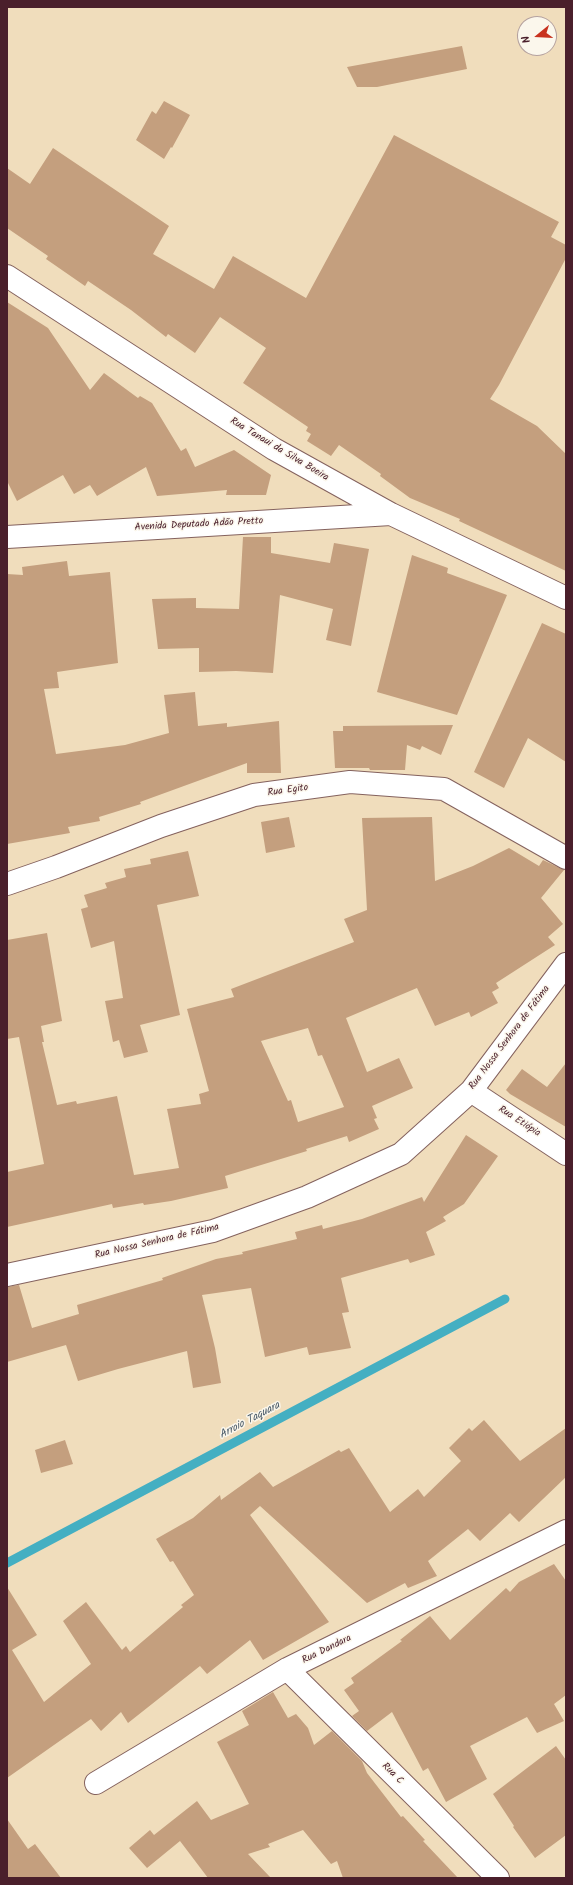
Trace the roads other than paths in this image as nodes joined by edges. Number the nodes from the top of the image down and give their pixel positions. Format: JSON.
{"nodes":[{"id":1,"x":7,"y":276,"type":"edge"},
{"id":2,"x":391,"y":514,"type":"junction"},
{"id":3,"x":7,"y":537,"type":"edge"},
{"id":4,"x":566,"y":598,"type":"edge"},
{"id":5,"x":566,"y":858,"type":"edge"},
{"id":6,"x":7,"y":884,"type":"edge"},
{"id":7,"x":566,"y":964,"type":"edge"},
{"id":8,"x":471,"y":1091,"type":"junction"},
{"id":9,"x":566,"y":1154,"type":"edge"},
{"id":10,"x":7,"y":1275,"type":"edge"},
{"id":11,"x":566,"y":1531,"type":"edge"},
{"id":12,"x":287,"y":1669,"type":"junction"},
{"id":13,"x":96,"y":1783,"type":"dead end"},
{"id":14,"x":498,"y":1878,"type":"edge"}],
"edges":[{"from":1,"to":2,"type":"street","name":"Rua Tanaui da Silva Boeira"},
{"from":2,"to":3,"type":"street","name":"Avenida Deputado Adão Pretto"},
{"from":2,"to":4,"type":"street","name":"Rua Tanaui da Silva Boeira"},
{"from":5,"to":6,"type":"street","name":"Rua Egito"},
{"from":7,"to":8,"type":"street","name":"Rua Nossa Senhora de Fátima"},
{"from":8,"to":9,"type":"street","name":"Rua Etiópia"},
{"from":8,"to":10,"type":"street","name":"Rua Nossa Senhora de Fátima"},
{"from":11,"to":12,"type":"street","name":"Rua Dandara"},
{"from":12,"to":13,"type":"street","name":"Rua Dandara"},
{"from":12,"to":14,"type":"street","name":"Rua C"}]}
